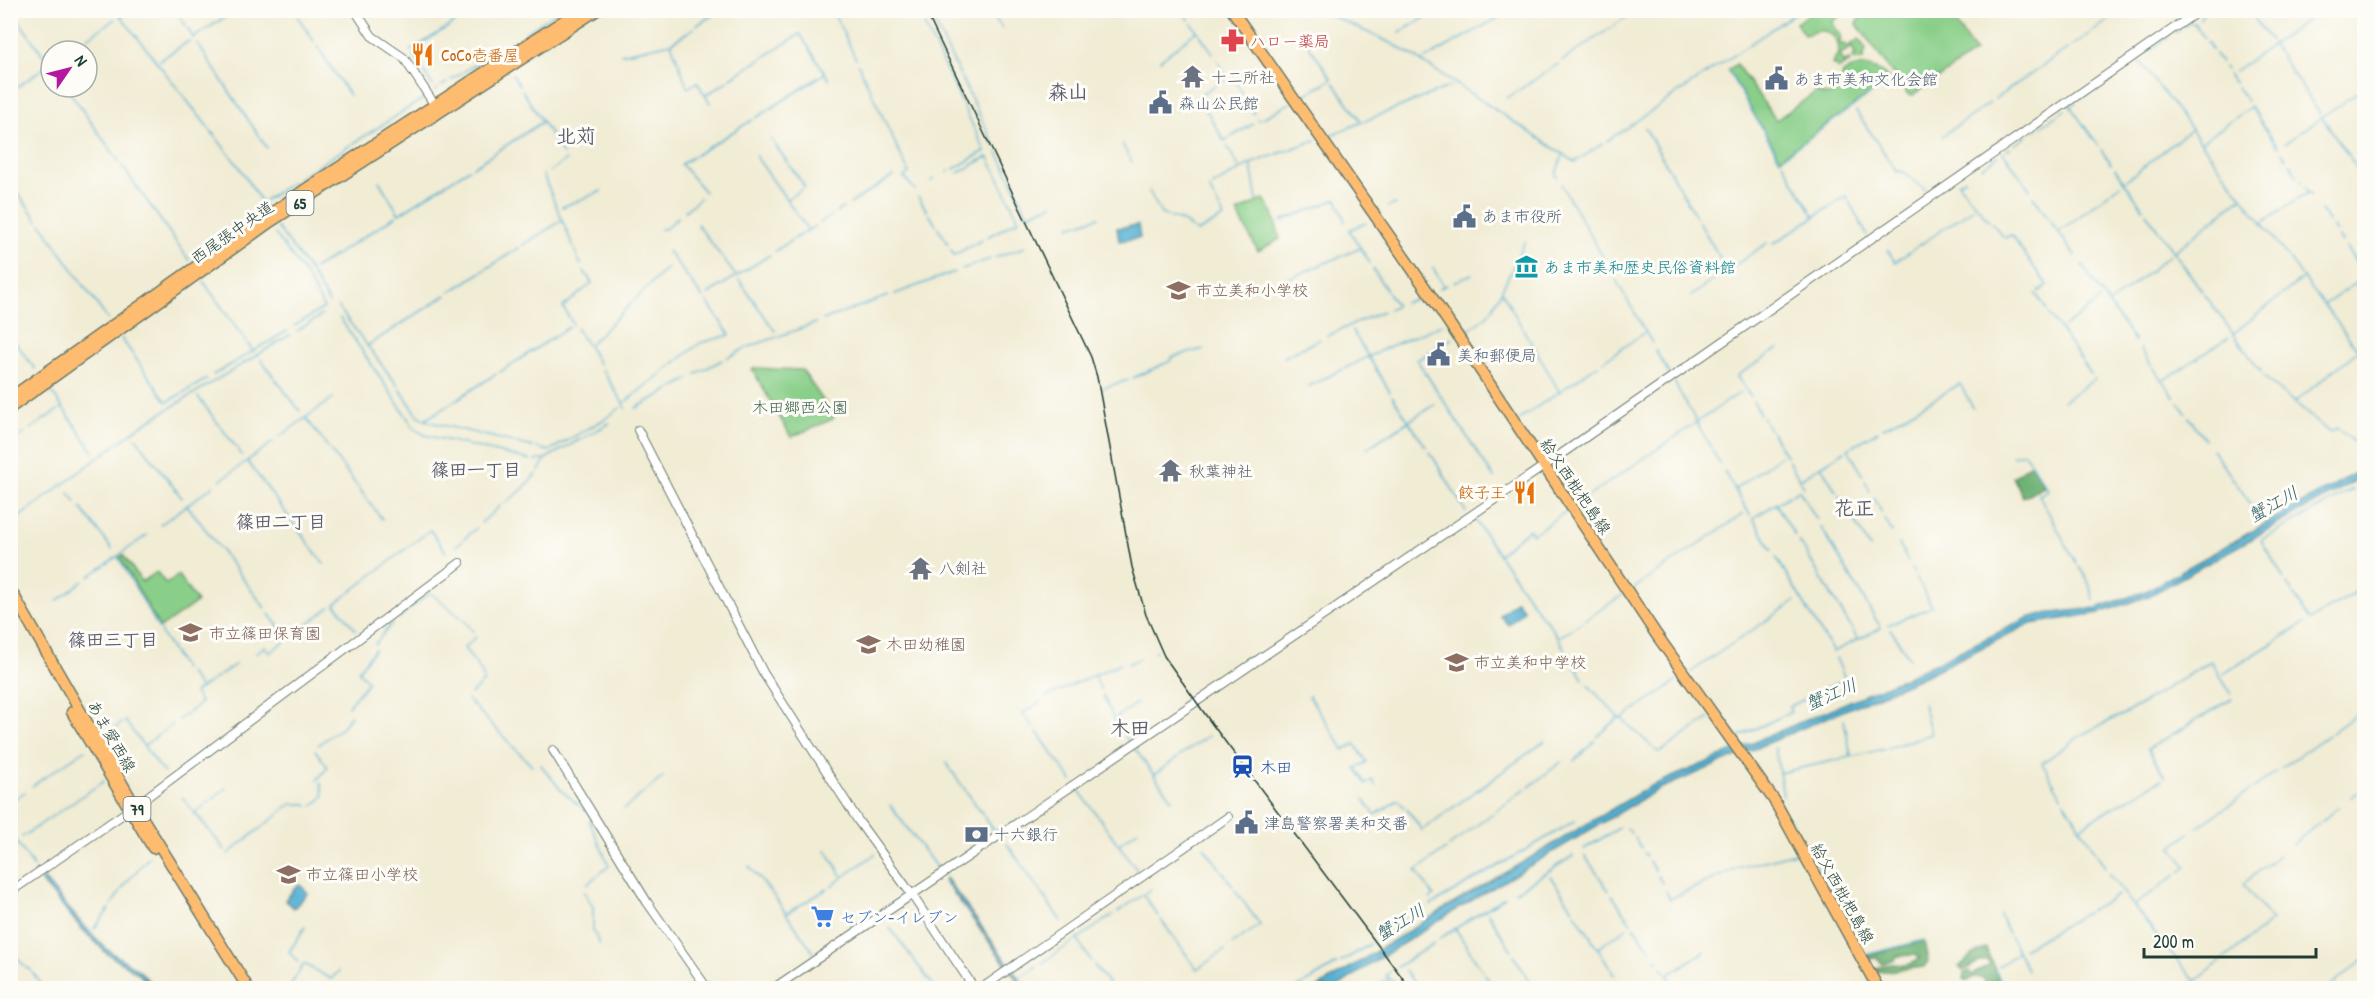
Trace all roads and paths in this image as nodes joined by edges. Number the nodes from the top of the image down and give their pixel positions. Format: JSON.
{"nodes":[{"id":1,"x":355,"y":10,"type":"edge"},
{"id":2,"x":580,"y":10,"type":"edge"},
{"id":3,"x":597,"y":10,"type":"edge"},
{"id":4,"x":1232,"y":10,"type":"edge"},
{"id":5,"x":2200,"y":10,"type":"edge"},
{"id":6,"x":436,"y":108,"type":"junction"},
{"id":7,"x":10,"y":398,"type":"edge"},
{"id":8,"x":10,"y":408,"type":"edge"},
{"id":9,"x":638,"y":430,"type":"dead end"},
{"id":10,"x":1544,"y":466,"type":"junction"},
{"id":11,"x":460,"y":563,"type":"dead end"},
{"id":12,"x":10,"y":590,"type":"edge"},
{"id":13,"x":10,"y":602,"type":"edge"},
{"id":14,"x":26,"y":622,"type":"junction"},
{"id":15,"x":553,"y":750,"type":"dead end"},
{"id":16,"x":132,"y":808,"type":"junction"},
{"id":17,"x":1228,"y":817,"type":"dead end"},
{"id":18,"x":10,"y":892,"type":"edge"},
{"id":19,"x":912,"y":895,"type":"junction"},
{"id":20,"x":240,"y":988,"type":"edge"},
{"id":21,"x":248,"y":988,"type":"edge"},
{"id":22,"x":707,"y":988,"type":"edge"},
{"id":23,"x":774,"y":988,"type":"edge"},
{"id":24,"x":974,"y":988,"type":"edge"},
{"id":25,"x":982,"y":988,"type":"edge"},
{"id":26,"x":1878,"y":988,"type":"edge"}],
"edges":[{"from":1,"to":6,"type":"street"},
{"from":2,"to":6,"type":"main road","name":"西尾張中央道","number":"65"},
{"from":3,"to":6,"type":"main road","name":"西尾張中央道","number":"65"},
{"from":4,"to":10,"type":"main road","name":"給父西枇杷島線"},
{"from":5,"to":10,"type":"street"},
{"from":6,"to":7,"type":"main road","name":"西尾張中央道","number":"65"},
{"from":6,"to":8,"type":"main road","name":"西尾張中央道","number":"65"},
{"from":9,"to":19,"type":"street"},
{"from":10,"to":19,"type":"street"},
{"from":10,"to":26,"type":"main road","name":"給父西枇杷島線"},
{"from":11,"to":16,"type":"street"},
{"from":12,"to":14,"type":"main road","name":"あま愛西線","number":"79"},
{"from":13,"to":14,"type":"main road","name":"あま愛西線","number":"79"},
{"from":14,"to":16,"type":"main road","name":"あま愛西線","number":"79"},
{"from":15,"to":22,"type":"street"},
{"from":16,"to":18,"type":"street"},
{"from":16,"to":20,"type":"main road","name":"あま愛西線","number":"79"},
{"from":16,"to":21,"type":"main road","name":"あま愛西線","number":"79"},
{"from":17,"to":25,"type":"street"},
{"from":19,"to":23,"type":"street"},
{"from":19,"to":24,"type":"street"}]}
